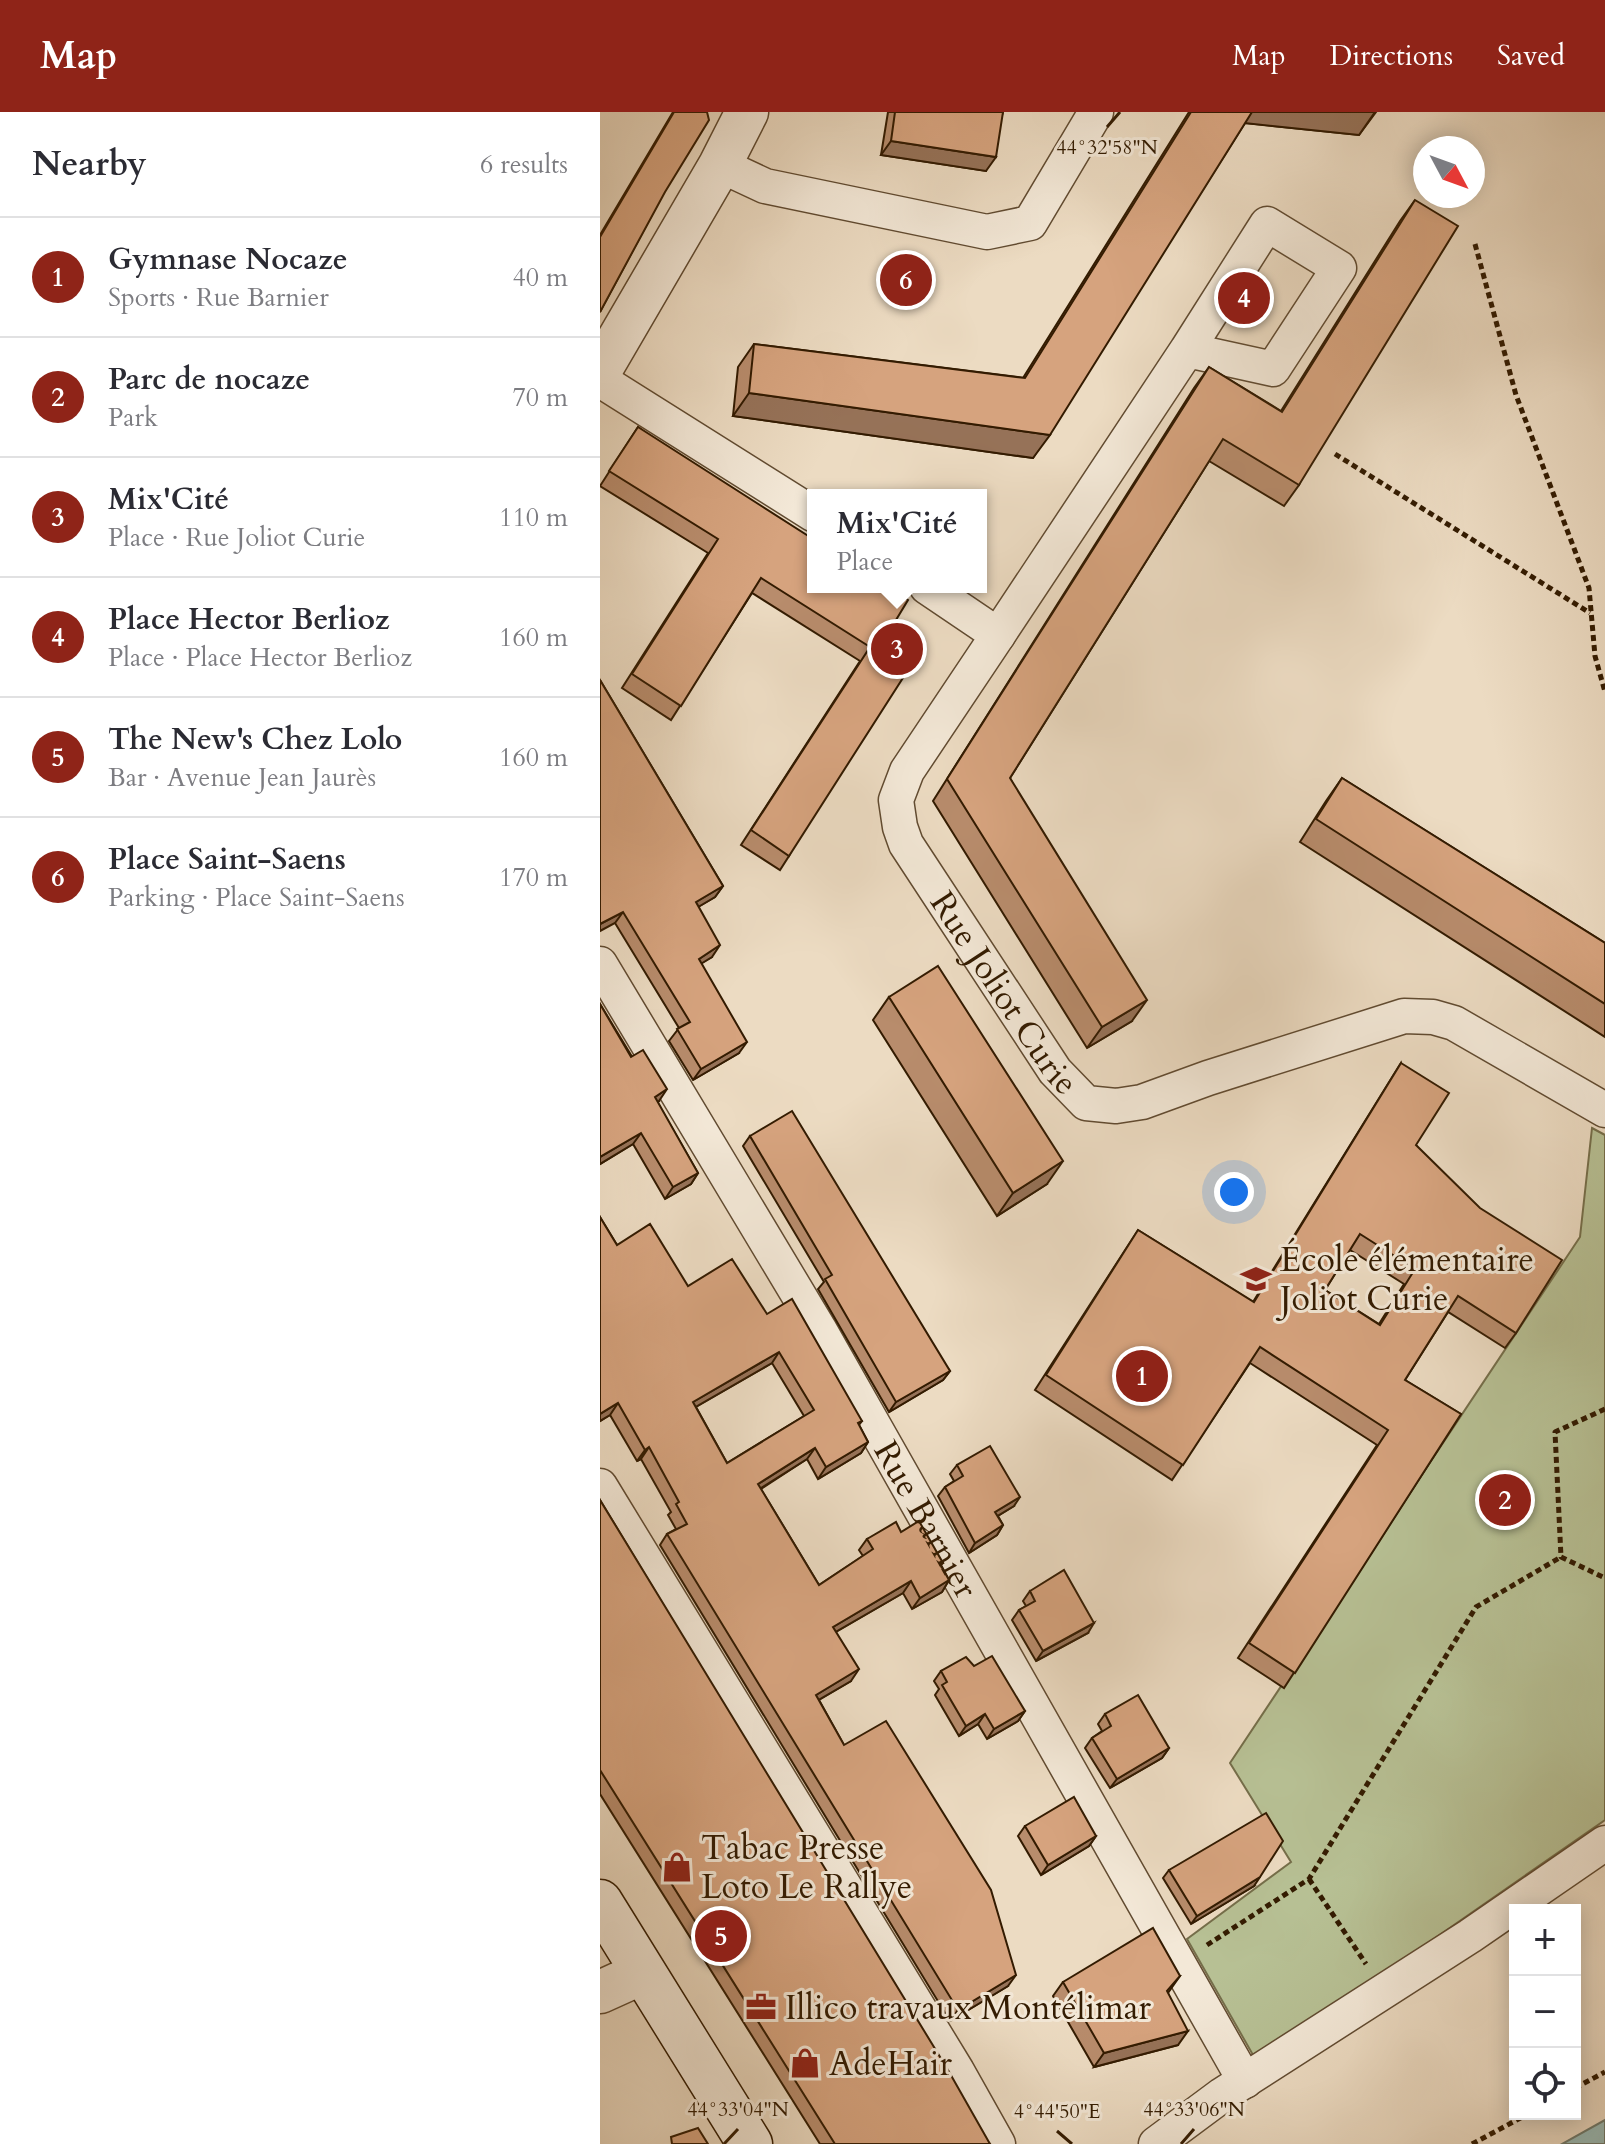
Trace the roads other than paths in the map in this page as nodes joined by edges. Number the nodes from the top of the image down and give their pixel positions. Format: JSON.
{"nodes":[{"id":1,"x":747,"y":112,"type":"edge"},
{"id":2,"x":1096,"y":112,"type":"edge"},
{"id":3,"x":720,"y":165,"type":"junction"},
{"id":4,"x":1187,"y":350,"type":"junction"},
{"id":5,"x":600,"y":371,"type":"edge"},
{"id":6,"x":600,"y":380,"type":"edge"},
{"id":7,"x":807,"y":510,"type":"edge"},
{"id":8,"x":936,"y":593,"type":"edge"},
{"id":9,"x":998,"y":635,"type":"junction"},
{"id":10,"x":600,"y":964,"type":"edge"},
{"id":11,"x":1605,"y":1110,"type":"edge"},
{"id":12,"x":600,"y":1486,"type":"edge"},
{"id":13,"x":1605,"y":1843,"type":"edge"},
{"id":14,"x":600,"y":1902,"type":"edge"},
{"id":15,"x":642,"y":1973,"type":"junction"},
{"id":16,"x":600,"y":1992,"type":"edge"},
{"id":17,"x":1245,"y":2081,"type":"junction"},
{"id":18,"x":750,"y":2144,"type":"edge"},
{"id":19,"x":998,"y":2144,"type":"edge"},
{"id":20,"x":1156,"y":2144,"type":"edge"}],
"edges":[{"from":1,"to":3,"type":"street"},
{"from":2,"to":3,"type":"street"},
{"from":3,"to":5,"type":"street"},
{"from":4,"to":4,"type":"street","name":"Rue Joliot Curie"},
{"from":4,"to":9,"type":"street","name":"Rue Joliot Curie"},
{"from":6,"to":7,"type":"street"},
{"from":8,"to":9,"type":"street"},
{"from":9,"to":11,"type":"street","name":"Rue Joliot Curie"},
{"from":10,"to":17,"type":"street","name":"Rue Barnier"},
{"from":12,"to":19,"type":"street"},
{"from":13,"to":17,"type":"street"},
{"from":14,"to":15,"type":"main road"},
{"from":15,"to":16,"type":"street"},
{"from":15,"to":18,"type":"main road"},
{"from":17,"to":20,"type":"street"}]}
